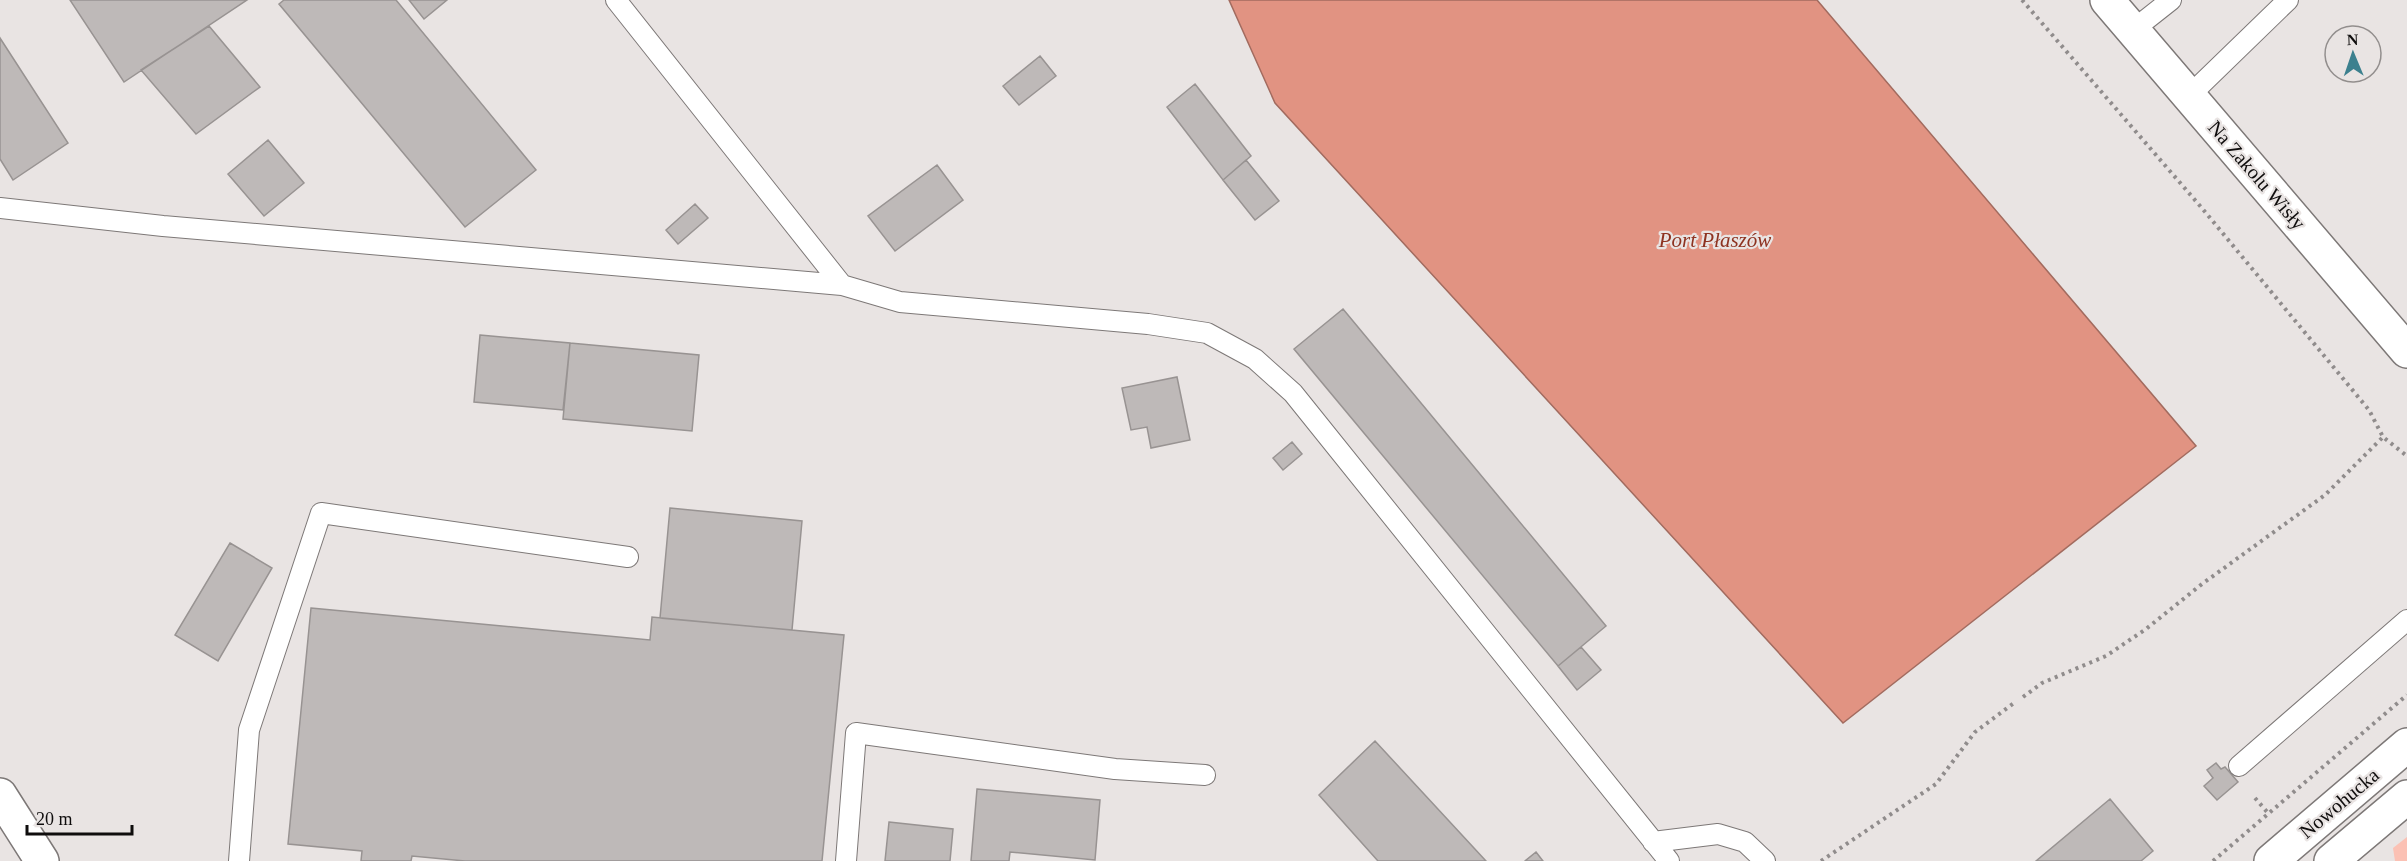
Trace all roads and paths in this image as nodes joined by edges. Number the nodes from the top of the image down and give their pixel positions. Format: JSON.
{"nodes":[{"id":1,"x":616,"y":0,"type":"edge"},
{"id":2,"x":2022,"y":0,"type":"edge"},
{"id":3,"x":2107,"y":0,"type":"edge"},
{"id":4,"x":2171,"y":0,"type":"edge"},
{"id":5,"x":2288,"y":0,"type":"edge"},
{"id":6,"x":2133,"y":30,"type":"junction"},
{"id":7,"x":2189,"y":96,"type":"junction"},
{"id":8,"x":0,"y":208,"type":"edge"},
{"id":9,"x":842,"y":285,"type":"junction"},
{"id":10,"x":2407,"y":351,"type":"edge"},
{"id":11,"x":2383,"y":437,"type":"junction"},
{"id":12,"x":2407,"y":456,"type":"edge"},
{"id":13,"x":628,"y":557,"type":"dead end"},
{"id":14,"x":2407,"y":620,"type":"edge"},
{"id":15,"x":2407,"y":695,"type":"edge"},
{"id":16,"x":2023,"y":697,"type":"dead end"},
{"id":17,"x":2014,"y":703,"type":"dead end"},
{"id":18,"x":2407,"y":745,"type":"edge"},
{"id":19,"x":2239,"y":766,"type":"dead end"},
{"id":20,"x":1205,"y":775,"type":"dead end"},
{"id":21,"x":2407,"y":797,"type":"edge"},
{"id":22,"x":2255,"y":798,"type":"dead end"},
{"id":23,"x":5,"y":802,"type":"edge"},
{"id":24,"x":2268,"y":813,"type":"junction"},
{"id":25,"x":1653,"y":842,"type":"junction"},
{"id":26,"x":42,"y":861,"type":"edge"},
{"id":27,"x":240,"y":861,"type":"edge"},
{"id":28,"x":846,"y":861,"type":"edge"},
{"id":29,"x":1669,"y":861,"type":"edge"},
{"id":30,"x":1765,"y":861,"type":"edge"},
{"id":31,"x":1821,"y":861,"type":"edge"},
{"id":32,"x":2213,"y":861,"type":"edge"},
{"id":33,"x":2271,"y":861,"type":"edge"},
{"id":34,"x":2331,"y":861,"type":"edge"}],
"edges":[{"from":1,"to":9,"type":"lane"},
{"from":2,"to":11,"type":"path"},
{"from":3,"to":6,"type":"street","name":"Na Zakolu Wisły"},
{"from":4,"to":6,"type":"lane"},
{"from":5,"to":7,"type":"lane"},
{"from":6,"to":7,"type":"street","name":"Na Zakolu Wisły"},
{"from":7,"to":10,"type":"street","name":"Na Zakolu Wisły"},
{"from":8,"to":9,"type":"lane"},
{"from":9,"to":25,"type":"lane"},
{"from":11,"to":12,"type":"path"},
{"from":11,"to":16,"type":"path"},
{"from":13,"to":27,"type":"lane"},
{"from":14,"to":19,"type":"lane"},
{"from":15,"to":24,"type":"path"},
{"from":17,"to":31,"type":"path"},
{"from":18,"to":33,"type":"street","name":"Nowohucka"},
{"from":20,"to":28,"type":"lane"},
{"from":21,"to":34,"type":"street","name":"Nowohucka"},
{"from":22,"to":24,"type":"path"},
{"from":23,"to":26,"type":"street"},
{"from":24,"to":32,"type":"path"},
{"from":25,"to":29,"type":"lane"},
{"from":25,"to":30,"type":"lane"}]}
